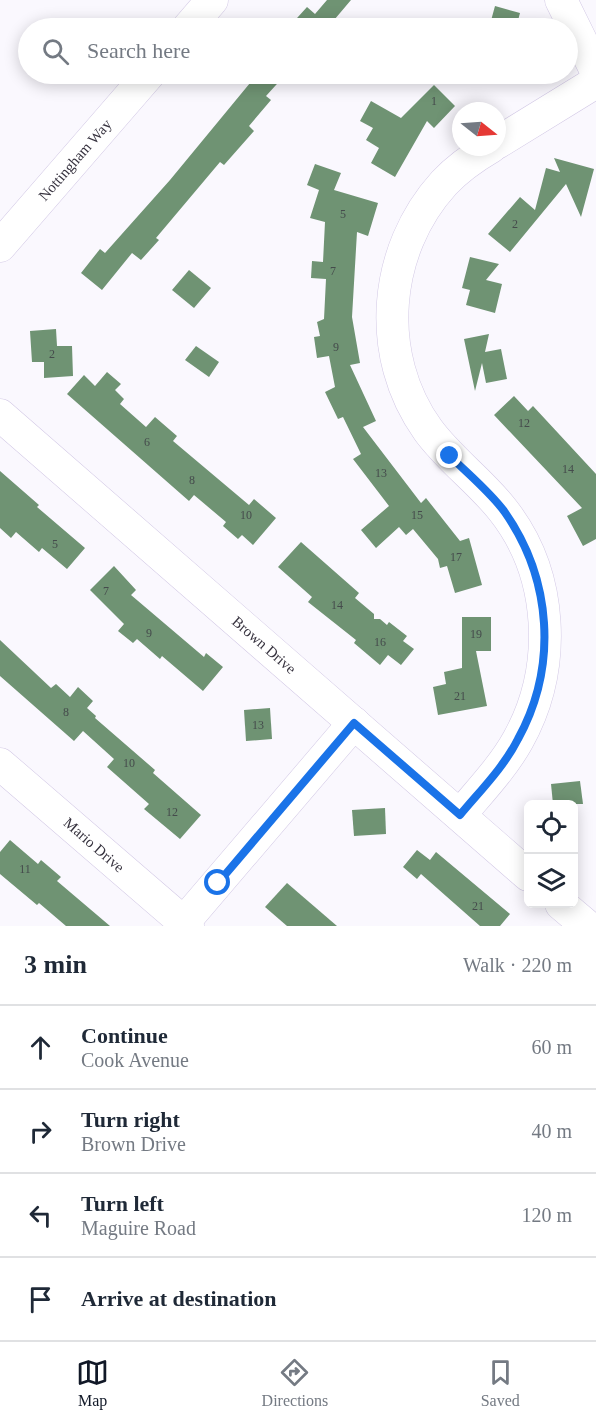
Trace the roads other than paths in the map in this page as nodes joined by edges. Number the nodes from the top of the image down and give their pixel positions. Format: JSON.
{"nodes":[{"id":1,"x":212,"y":0,"type":"edge"},
{"id":2,"x":561,"y":0,"type":"edge"},
{"id":3,"x":197,"y":18,"type":"edge"},
{"id":4,"x":570,"y":18,"type":"edge"},
{"id":5,"x":578,"y":34,"type":"edge"},
{"id":6,"x":596,"y":71,"type":"edge"},
{"id":7,"x":596,"y":82,"type":"edge"},
{"id":8,"x":140,"y":84,"type":"edge"},
{"id":9,"x":506,"y":137,"type":"edge"},
{"id":10,"x":476,"y":156,"type":"edge"},
{"id":11,"x":0,"y":246,"type":"edge"},
{"id":12,"x":0,"y":415,"type":"edge"},
{"id":13,"x":354,"y":723,"type":"junction"},
{"id":14,"x":0,"y":765,"type":"edge"},
{"id":15,"x":460,"y":815,"type":"junction"},
{"id":16,"x":524,"y":871,"type":"edge"},
{"id":17,"x":567,"y":908,"type":"edge"},
{"id":18,"x":186,"y":924,"type":"edge"},
{"id":19,"x":587,"y":926,"type":"edge"}],
"edges":[{"from":1,"to":3,"type":"street"},
{"from":2,"to":4,"type":"street"},
{"from":5,"to":6,"type":"street"},
{"from":7,"to":9,"type":"street"},
{"from":8,"to":11,"type":"street","name":"Nottingham Way"},
{"from":10,"to":15,"type":"street"},
{"from":12,"to":13,"type":"street","name":"Brown Drive"},
{"from":13,"to":15,"type":"street","name":"Brown Drive"},
{"from":13,"to":18,"type":"street"},
{"from":14,"to":18,"type":"street","name":"Mario Drive"},
{"from":15,"to":16,"type":"street","name":"Brown Drive"},
{"from":17,"to":19,"type":"street"}]}
